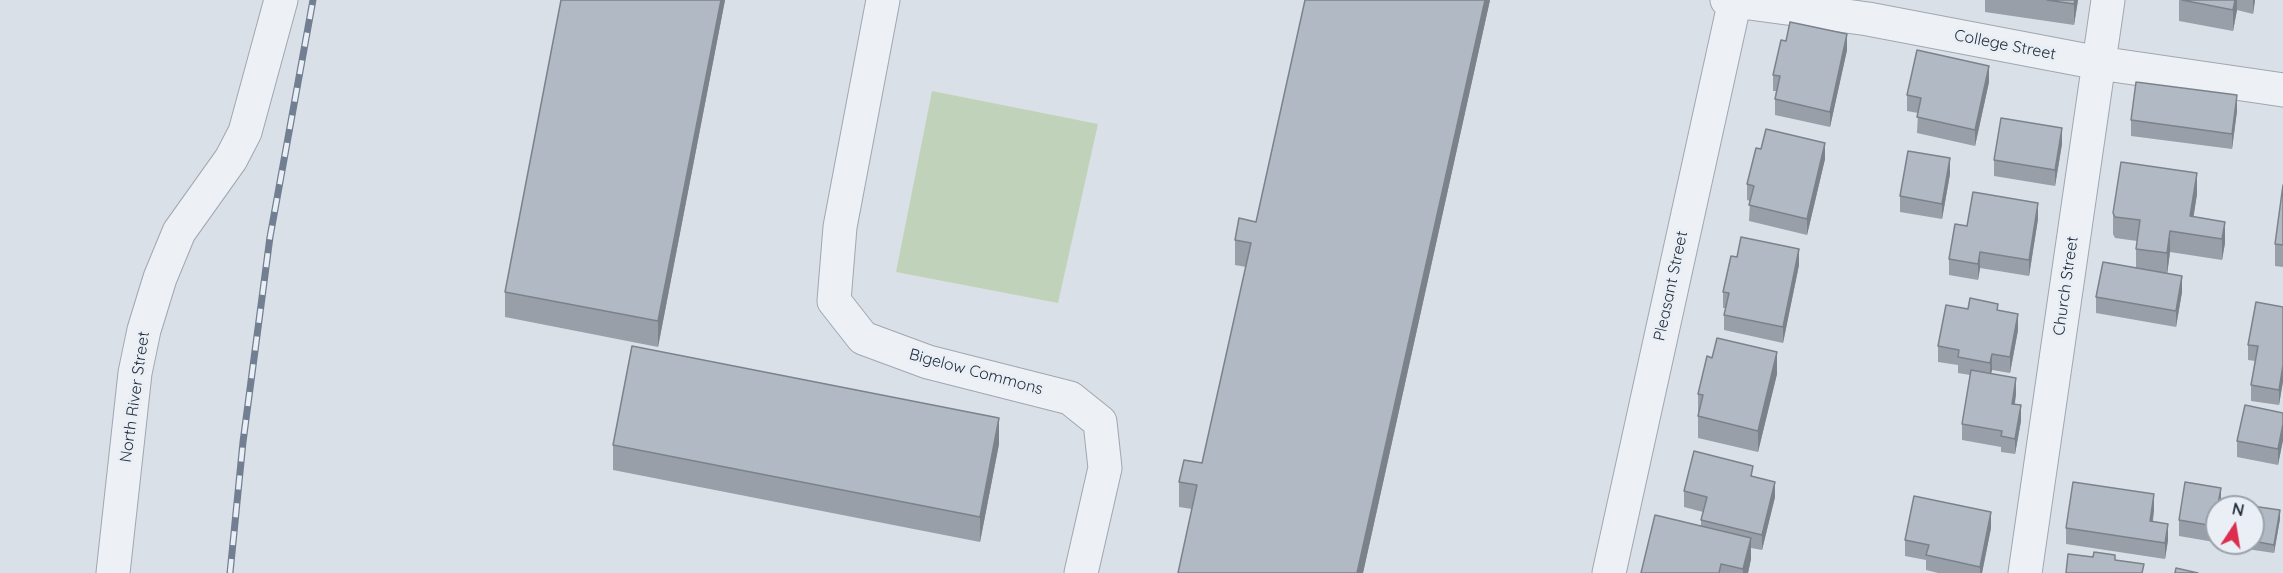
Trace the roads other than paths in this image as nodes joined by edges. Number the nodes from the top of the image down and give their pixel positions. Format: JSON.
{"nodes":[{"id":1,"x":281,"y":0,"type":"edge"},
{"id":2,"x":883,"y":0,"type":"edge"},
{"id":3,"x":1732,"y":0,"type":"edge"},
{"id":4,"x":2108,"y":0,"type":"edge"},
{"id":5,"x":2099,"y":63,"type":"junction"},
{"id":6,"x":2283,"y":90,"type":"edge"},
{"id":7,"x":113,"y":573,"type":"edge"},
{"id":8,"x":1082,"y":573,"type":"edge"},
{"id":9,"x":1609,"y":573,"type":"edge"},
{"id":10,"x":2025,"y":573,"type":"edge"}],
"edges":[{"from":1,"to":7,"type":"street","name":"North River Street"},
{"from":2,"to":8,"type":"street","name":"Bigelow Commons"},
{"from":3,"to":5,"type":"street","name":"College Street"},
{"from":3,"to":9,"type":"street","name":"Pleasant Street"},
{"from":4,"to":5,"type":"street","name":"Church Street"},
{"from":5,"to":6,"type":"street","name":"College Street"},
{"from":5,"to":10,"type":"street","name":"Church Street"}]}
